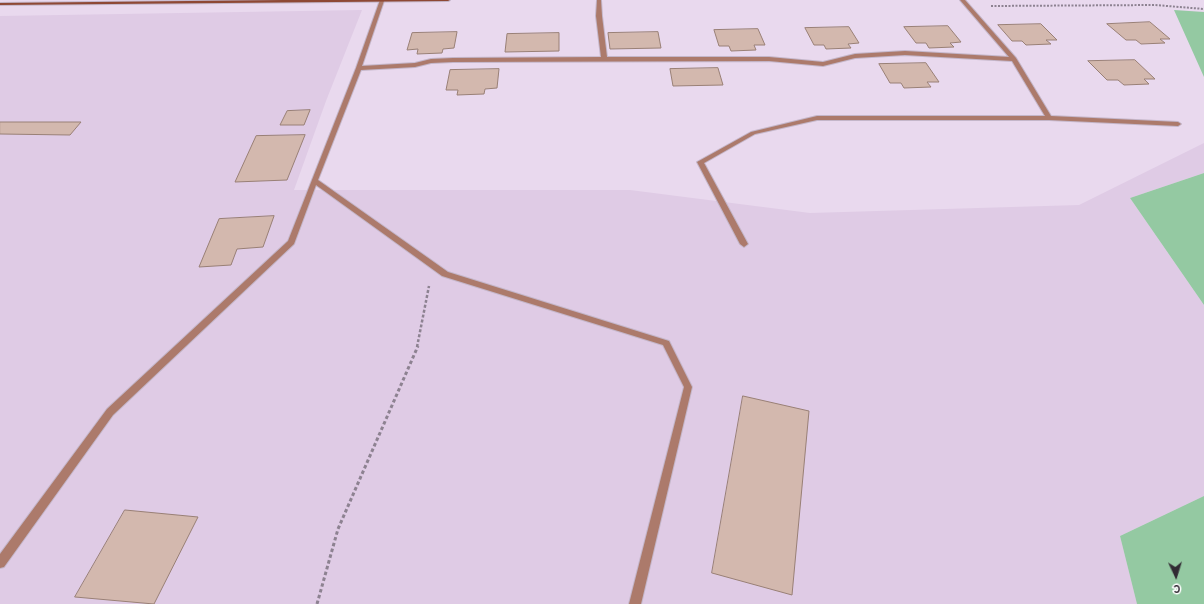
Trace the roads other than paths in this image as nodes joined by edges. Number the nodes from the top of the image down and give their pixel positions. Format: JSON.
{"nodes":[{"id":1,"x":448,"y":0,"type":"edge"},
{"id":2,"x":600,"y":0,"type":"edge"},
{"id":3,"x":962,"y":0,"type":"edge"},
{"id":4,"x":207,"y":1,"type":"edge"},
{"id":5,"x":382,"y":1,"type":"edge"},
{"id":6,"x":0,"y":4,"type":"edge"},
{"id":7,"x":604,"y":59,"type":"junction"},
{"id":8,"x":1014,"y":60,"type":"junction"},
{"id":9,"x":359,"y":68,"type":"junction"},
{"id":10,"x":1049,"y":118,"type":"junction"},
{"id":11,"x":1178,"y":124,"type":"dead end"},
{"id":12,"x":314,"y":181,"type":"junction"},
{"id":13,"x":744,"y":244,"type":"dead end"},
{"id":14,"x":0,"y":563,"type":"edge"},
{"id":15,"x":635,"y":604,"type":"edge"}],
"edges":[{"from":1,"to":5,"type":"main road"},
{"from":2,"to":7,"type":"lane"},
{"from":3,"to":8,"type":"lane"},
{"from":4,"to":5,"type":"main road"},
{"from":4,"to":6,"type":"main road"},
{"from":5,"to":9,"type":"lane"},
{"from":7,"to":8,"type":"lane"},
{"from":7,"to":9,"type":"lane"},
{"from":8,"to":10,"type":"lane"},
{"from":9,"to":12,"type":"lane"},
{"from":10,"to":11,"type":"lane"},
{"from":10,"to":13,"type":"lane"},
{"from":12,"to":14,"type":"lane"},
{"from":12,"to":15,"type":"lane"}]}
